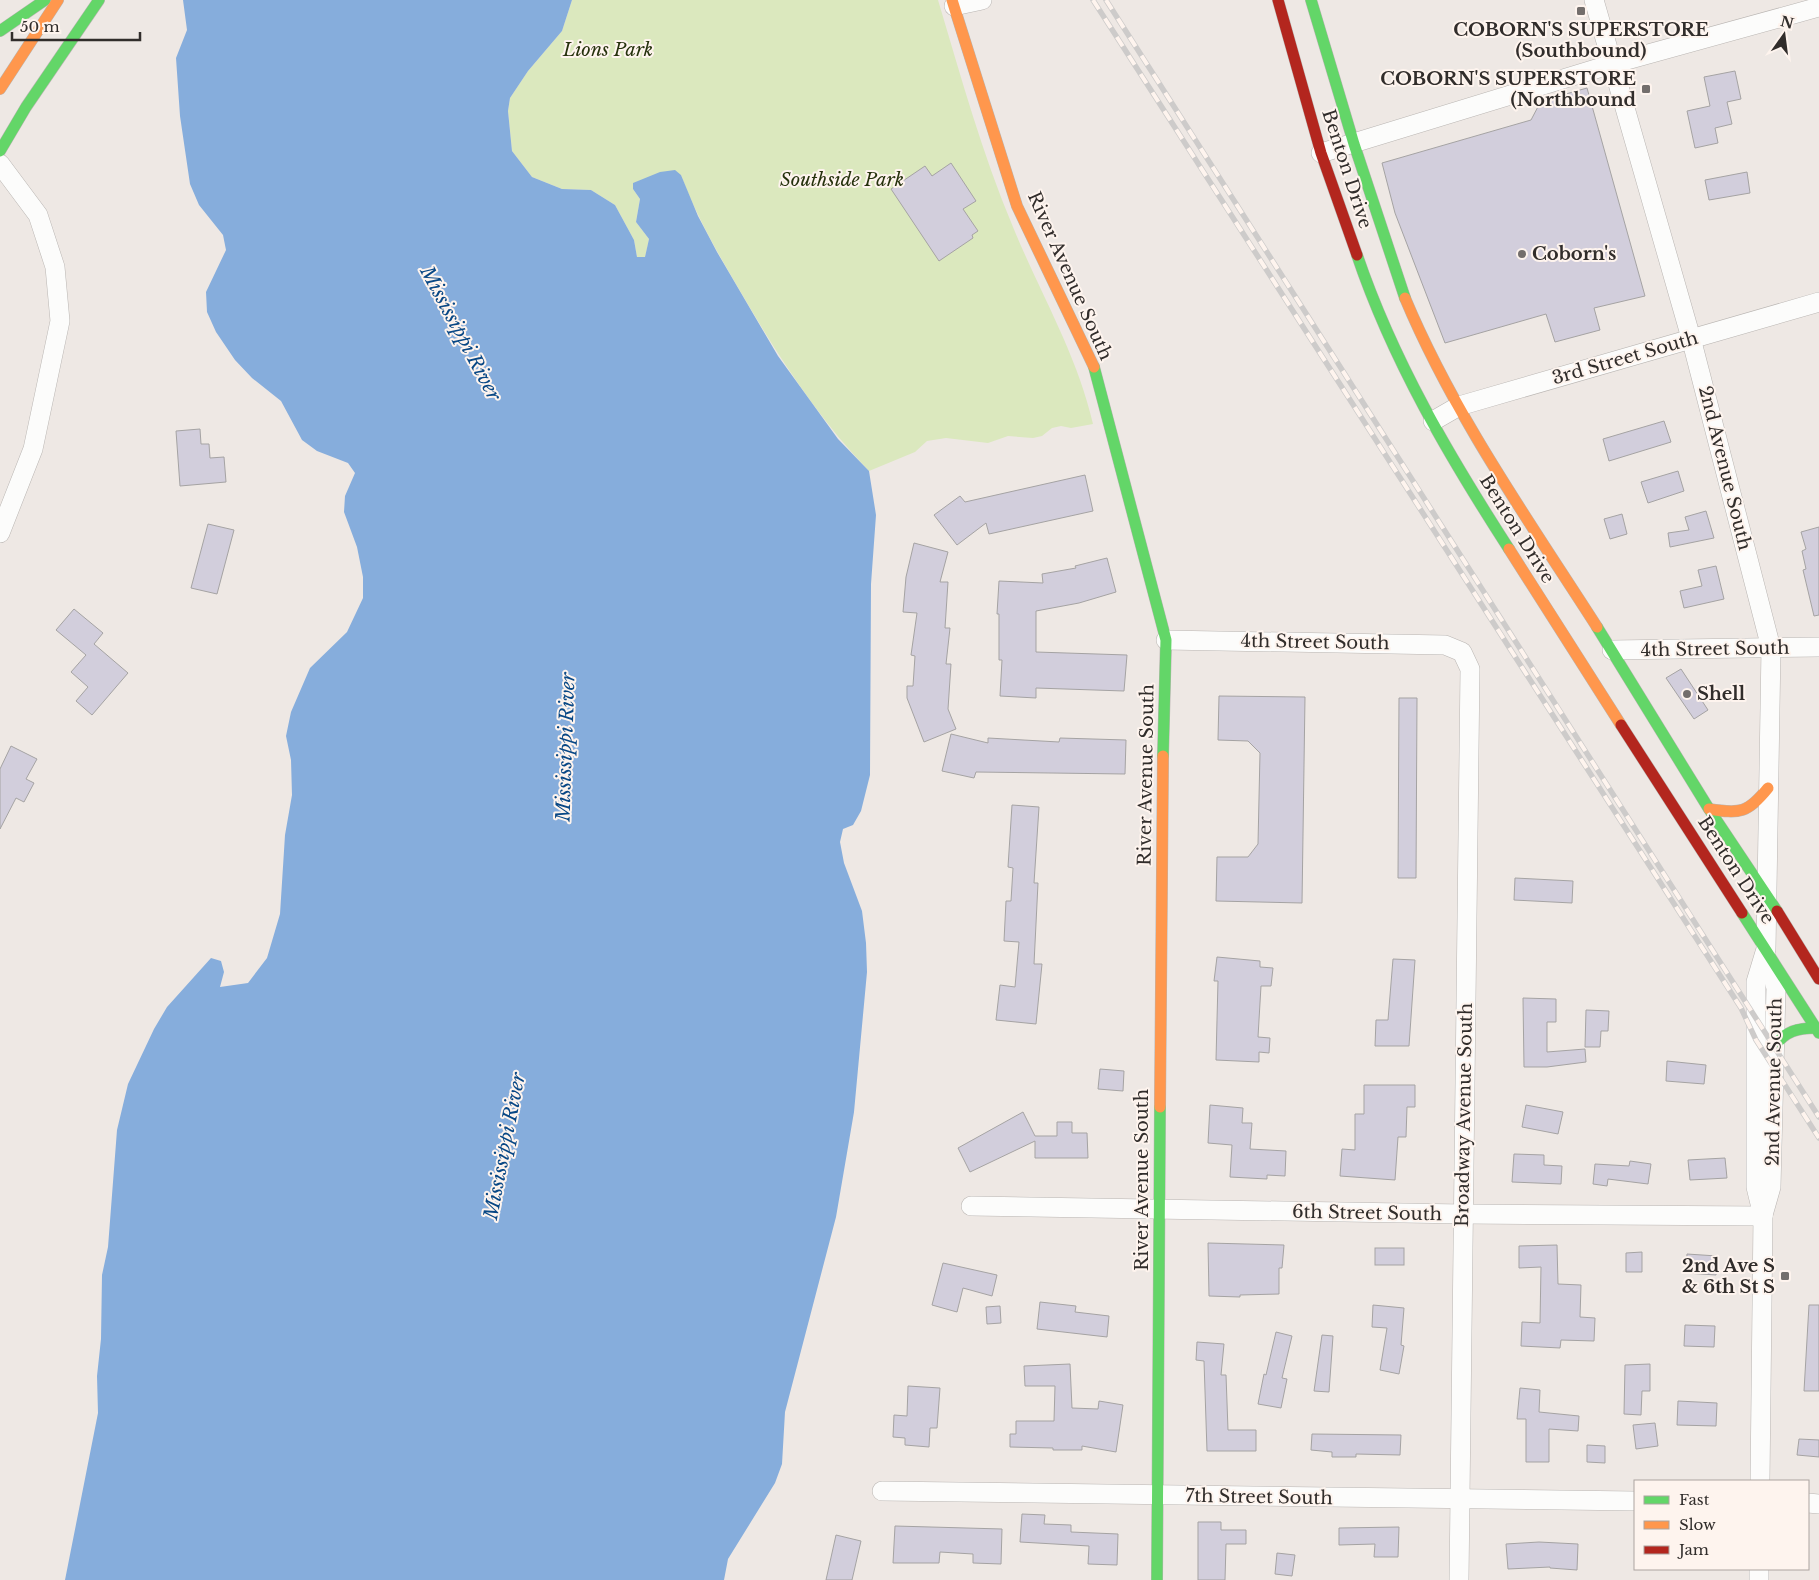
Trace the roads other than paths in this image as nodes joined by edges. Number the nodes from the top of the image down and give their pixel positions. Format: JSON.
{"nodes":[{"id":1,"x":45,"y":0,"type":"edge"},
{"id":2,"x":58,"y":0,"type":"edge"},
{"id":3,"x":99,"y":0,"type":"edge"},
{"id":4,"x":982,"y":0,"type":"edge"},
{"id":5,"x":1278,"y":0,"type":"edge"},
{"id":6,"x":1311,"y":0,"type":"edge"},
{"id":7,"x":1594,"y":0,"type":"edge"},
{"id":8,"x":957,"y":2,"type":"edge"},
{"id":9,"x":1819,"y":6,"type":"edge"},
{"id":10,"x":0,"y":31,"type":"edge"},
{"id":11,"x":1612,"y":64,"type":"junction"},
{"id":12,"x":0,"y":89,"type":"edge"},
{"id":13,"x":1354,"y":144,"type":"junction"},
{"id":14,"x":0,"y":151,"type":"edge"},
{"id":15,"x":1321,"y":153,"type":"junction"},
{"id":16,"x":0,"y":164,"type":"edge"},
{"id":17,"x":1819,"y":302,"type":"edge"},
{"id":18,"x":1691,"y":338,"type":"junction"},
{"id":19,"x":1459,"y":406,"type":"junction"},
{"id":20,"x":1433,"y":421,"type":"junction"},
{"id":21,"x":0,"y":534,"type":"edge"},
{"id":22,"x":1166,"y":640,"type":"junction"},
{"id":23,"x":1819,"y":647,"type":"edge"},
{"id":24,"x":1770,"y":648,"type":"junction"},
{"id":25,"x":1612,"y":650,"type":"junction"},
{"id":26,"x":1462,"y":652,"type":"joint"},
{"id":27,"x":1768,"y":788,"type":"junction"},
{"id":28,"x":1709,"y":810,"type":"junction"},
{"id":29,"x":1766,"y":893,"type":"junction"},
{"id":30,"x":1766,"y":949,"type":"junction"},
{"id":31,"x":1819,"y":979,"type":"edge"},
{"id":32,"x":1818,"y":1031,"type":"edge"},
{"id":33,"x":1775,"y":1046,"type":"junction"},
{"id":34,"x":971,"y":1206,"type":"dead end"},
{"id":35,"x":1159,"y":1209,"type":"junction"},
{"id":36,"x":1463,"y":1214,"type":"junction"},
{"id":37,"x":1763,"y":1216,"type":"junction"},
{"id":38,"x":1760,"y":1480,"type":"edge"},
{"id":39,"x":882,"y":1491,"type":"dead end"},
{"id":40,"x":1158,"y":1496,"type":"junction"},
{"id":41,"x":1459,"y":1499,"type":"junction"},
{"id":42,"x":1634,"y":1501,"type":"edge"},
{"id":43,"x":1158,"y":1580,"type":"edge"},
{"id":44,"x":1459,"y":1580,"type":"edge"}],
"edges":[{"from":1,"to":10,"type":"main road"},
{"from":2,"to":12,"type":"main road"},
{"from":3,"to":14,"type":"main road"},
{"from":4,"to":8,"type":"street"},
{"from":5,"to":15,"type":"main road","name":"Benton Drive"},
{"from":6,"to":13,"type":"main road","name":"Benton Drive"},
{"from":7,"to":11,"type":"street","name":"2nd Avenue South"},
{"from":8,"to":22,"type":"main road","name":"River Avenue South"},
{"from":9,"to":11,"type":"street"},
{"from":11,"to":13,"type":"street"},
{"from":11,"to":18,"type":"street","name":"2nd Avenue South"},
{"from":13,"to":15,"type":"street"},
{"from":13,"to":19,"type":"main road","name":"Benton Drive"},
{"from":15,"to":20,"type":"main road","name":"Benton Drive"},
{"from":16,"to":21,"type":"street"},
{"from":17,"to":18,"type":"street","name":"3rd Street South"},
{"from":18,"to":19,"type":"street","name":"3rd Street South"},
{"from":18,"to":24,"type":"street","name":"2nd Avenue South"},
{"from":19,"to":20,"type":"street","name":"3rd Street South"},
{"from":19,"to":25,"type":"main road","name":"Benton Drive"},
{"from":20,"to":30,"type":"main road","name":"Benton Drive"},
{"from":22,"to":26,"type":"street","name":"4th Street South"},
{"from":22,"to":35,"type":"main road","name":"River Avenue South"},
{"from":23,"to":24,"type":"street","name":"4th Street South"},
{"from":24,"to":25,"type":"street","name":"4th Street South"},
{"from":24,"to":27,"type":"street","name":"2nd Avenue South"},
{"from":25,"to":28,"type":"main road","name":"Benton Drive"},
{"from":26,"to":36,"type":"street","name":"Broadway Avenue South"},
{"from":27,"to":28,"type":"main road"},
{"from":27,"to":29,"type":"street","name":"2nd Avenue South"},
{"from":28,"to":29,"type":"main road","name":"Benton Drive"},
{"from":29,"to":30,"type":"street","name":"2nd Avenue South"},
{"from":29,"to":31,"type":"main road","name":"Benton Drive"},
{"from":30,"to":32,"type":"main road","name":"Benton Drive"},
{"from":30,"to":33,"type":"street","name":"2nd Avenue South"},
{"from":30,"to":37,"type":"street","name":"2nd Avenue South"},
{"from":32,"to":33,"type":"main road"},
{"from":33,"to":37,"type":"street","name":"2nd Avenue South"},
{"from":34,"to":35,"type":"street","name":"6th Street South"},
{"from":35,"to":36,"type":"street","name":"6th Street South"},
{"from":35,"to":40,"type":"main road","name":"River Avenue South"},
{"from":36,"to":37,"type":"street","name":"6th Street South"},
{"from":36,"to":41,"type":"street","name":"Broadway Avenue South"},
{"from":37,"to":38,"type":"street","name":"2nd Avenue South"},
{"from":39,"to":40,"type":"street","name":"7th Street South"},
{"from":40,"to":41,"type":"street","name":"7th Street South"},
{"from":40,"to":43,"type":"main road","name":"River Avenue South"},
{"from":41,"to":42,"type":"street","name":"7th Street South"},
{"from":41,"to":44,"type":"street","name":"Broadway Avenue South"}]}
